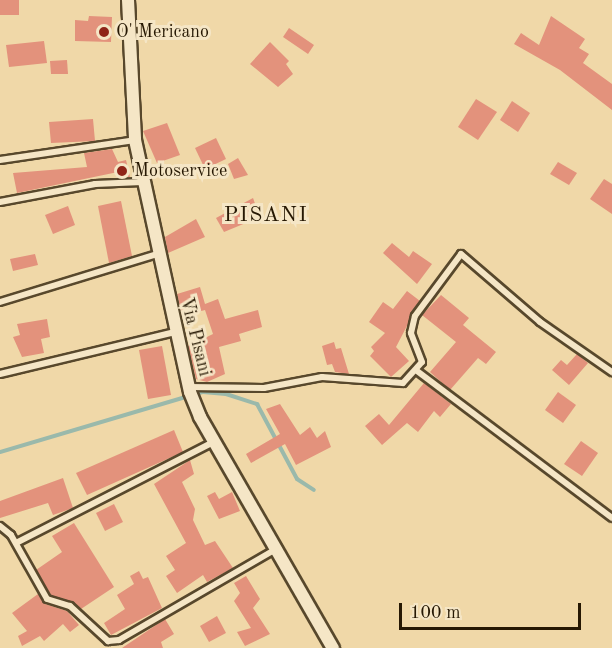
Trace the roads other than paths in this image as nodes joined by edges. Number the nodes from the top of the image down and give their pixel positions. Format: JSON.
{"nodes":[{"id":1,"x":128,"y":0,"type":"edge"},
{"id":2,"x":135,"y":140,"type":"junction"},
{"id":3,"x":0,"y":160,"type":"edge"},
{"id":4,"x":142,"y":182,"type":"junction"},
{"id":5,"x":0,"y":202,"type":"edge"},
{"id":6,"x":157,"y":254,"type":"junction"},
{"id":7,"x":0,"y":302,"type":"edge"},
{"id":8,"x":175,"y":332,"type":"junction"},
{"id":9,"x":417,"y":370,"type":"junction"},
{"id":10,"x":612,"y":372,"type":"edge"},
{"id":11,"x":0,"y":374,"type":"edge"},
{"id":12,"x":190,"y":389,"type":"junction"},
{"id":13,"x":215,"y":440,"type":"junction"},
{"id":14,"x":612,"y":518,"type":"edge"},
{"id":15,"x":0,"y":526,"type":"edge"},
{"id":16,"x":16,"y":543,"type":"junction"},
{"id":17,"x":278,"y":548,"type":"junction"},
{"id":18,"x":114,"y":645,"type":"edge"},
{"id":19,"x":333,"y":648,"type":"edge"}],
"edges":[{"from":1,"to":2,"type":"street","name":"Via Pisani"},
{"from":2,"to":3,"type":"lane"},
{"from":2,"to":4,"type":"street","name":"Via Pisani"},
{"from":4,"to":5,"type":"lane"},
{"from":4,"to":6,"type":"street","name":"Via Pisani"},
{"from":6,"to":7,"type":"lane"},
{"from":6,"to":8,"type":"street","name":"Via Pisani"},
{"from":8,"to":11,"type":"lane"},
{"from":8,"to":12,"type":"street","name":"Via Pisani"},
{"from":9,"to":10,"type":"lane"},
{"from":9,"to":12,"type":"lane"},
{"from":9,"to":14,"type":"lane"},
{"from":12,"to":13,"type":"street","name":"Via Pisani"},
{"from":13,"to":16,"type":"lane"},
{"from":13,"to":17,"type":"street","name":"Via Pisani"},
{"from":15,"to":16,"type":"lane"},
{"from":16,"to":18,"type":"lane"},
{"from":17,"to":18,"type":"lane"},
{"from":17,"to":19,"type":"street","name":"Via Pisani"}]}
